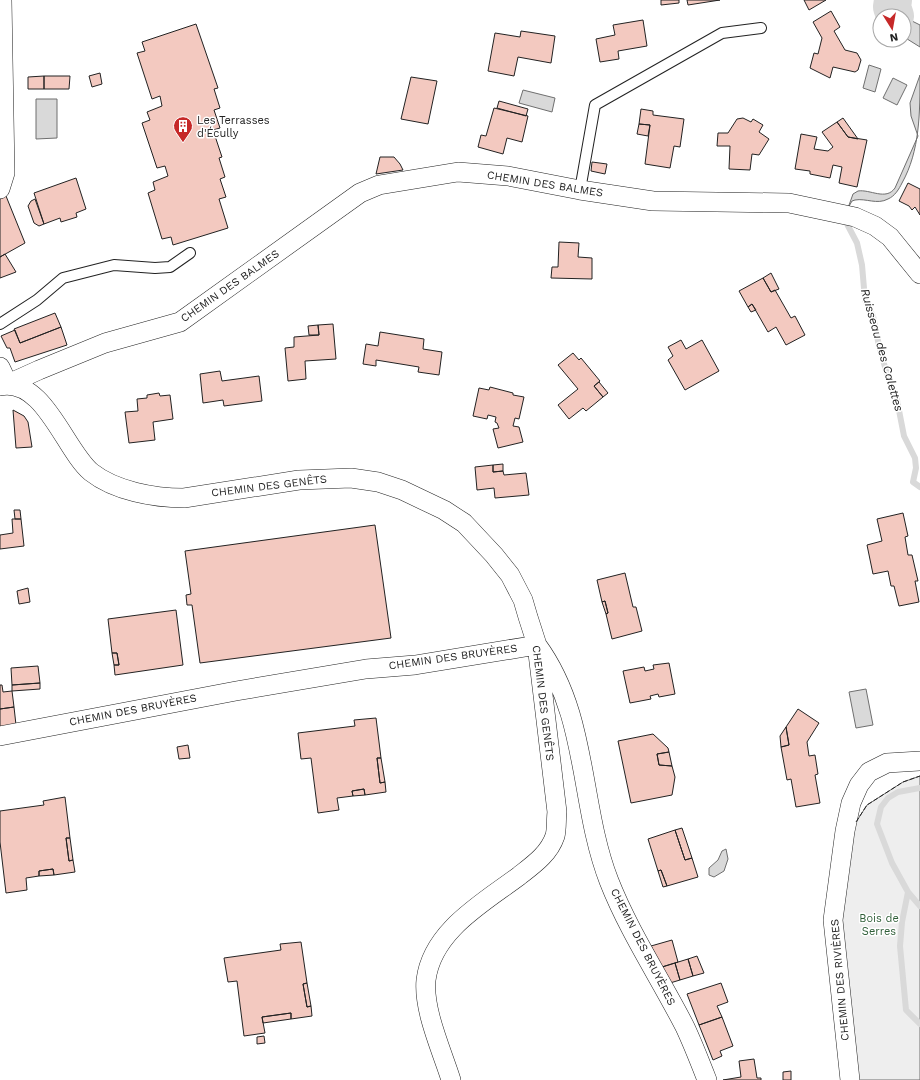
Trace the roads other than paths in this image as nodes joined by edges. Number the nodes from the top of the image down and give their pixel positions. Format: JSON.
{"nodes":[{"id":1,"x":2,"y":0,"type":"edge"},
{"id":2,"x":761,"y":28,"type":"dead end"},
{"id":3,"x":0,"y":189,"type":"edge"},
{"id":4,"x":580,"y":190,"type":"junction"},
{"id":5,"x":190,"y":253,"type":"dead end"},
{"id":6,"x":920,"y":274,"type":"edge"},
{"id":7,"x":0,"y":324,"type":"edge"},
{"id":8,"x":2,"y":375,"type":"edge"},
{"id":9,"x":537,"y":645,"type":"junction"},
{"id":10,"x":0,"y":736,"type":"edge"},
{"id":11,"x":920,"y":761,"type":"edge"},
{"id":12,"x":451,"y":1080,"type":"edge"},
{"id":13,"x":707,"y":1080,"type":"edge"},
{"id":14,"x":850,"y":1080,"type":"edge"}],
"edges":[{"from":1,"to":3,"type":"street"},
{"from":2,"to":4,"type":"lane"},
{"from":4,"to":6,"type":"street","name":"CHEMIN DES BALMES"},
{"from":4,"to":8,"type":"street","name":"CHEMIN DES BALMES"},
{"from":5,"to":7,"type":"lane"},
{"from":8,"to":9,"type":"street","name":"CHEMIN DES GENÊTS"},
{"from":9,"to":10,"type":"street","name":"CHEMIN DES BRUYÈRES"},
{"from":9,"to":12,"type":"street","name":"CHEMIN DES GENÊTS"},
{"from":9,"to":13,"type":"street","name":"CHEMIN DES BRUYÈRES"},
{"from":11,"to":14,"type":"street","name":"CHEMIN DES RIVIÈRES"}]}
